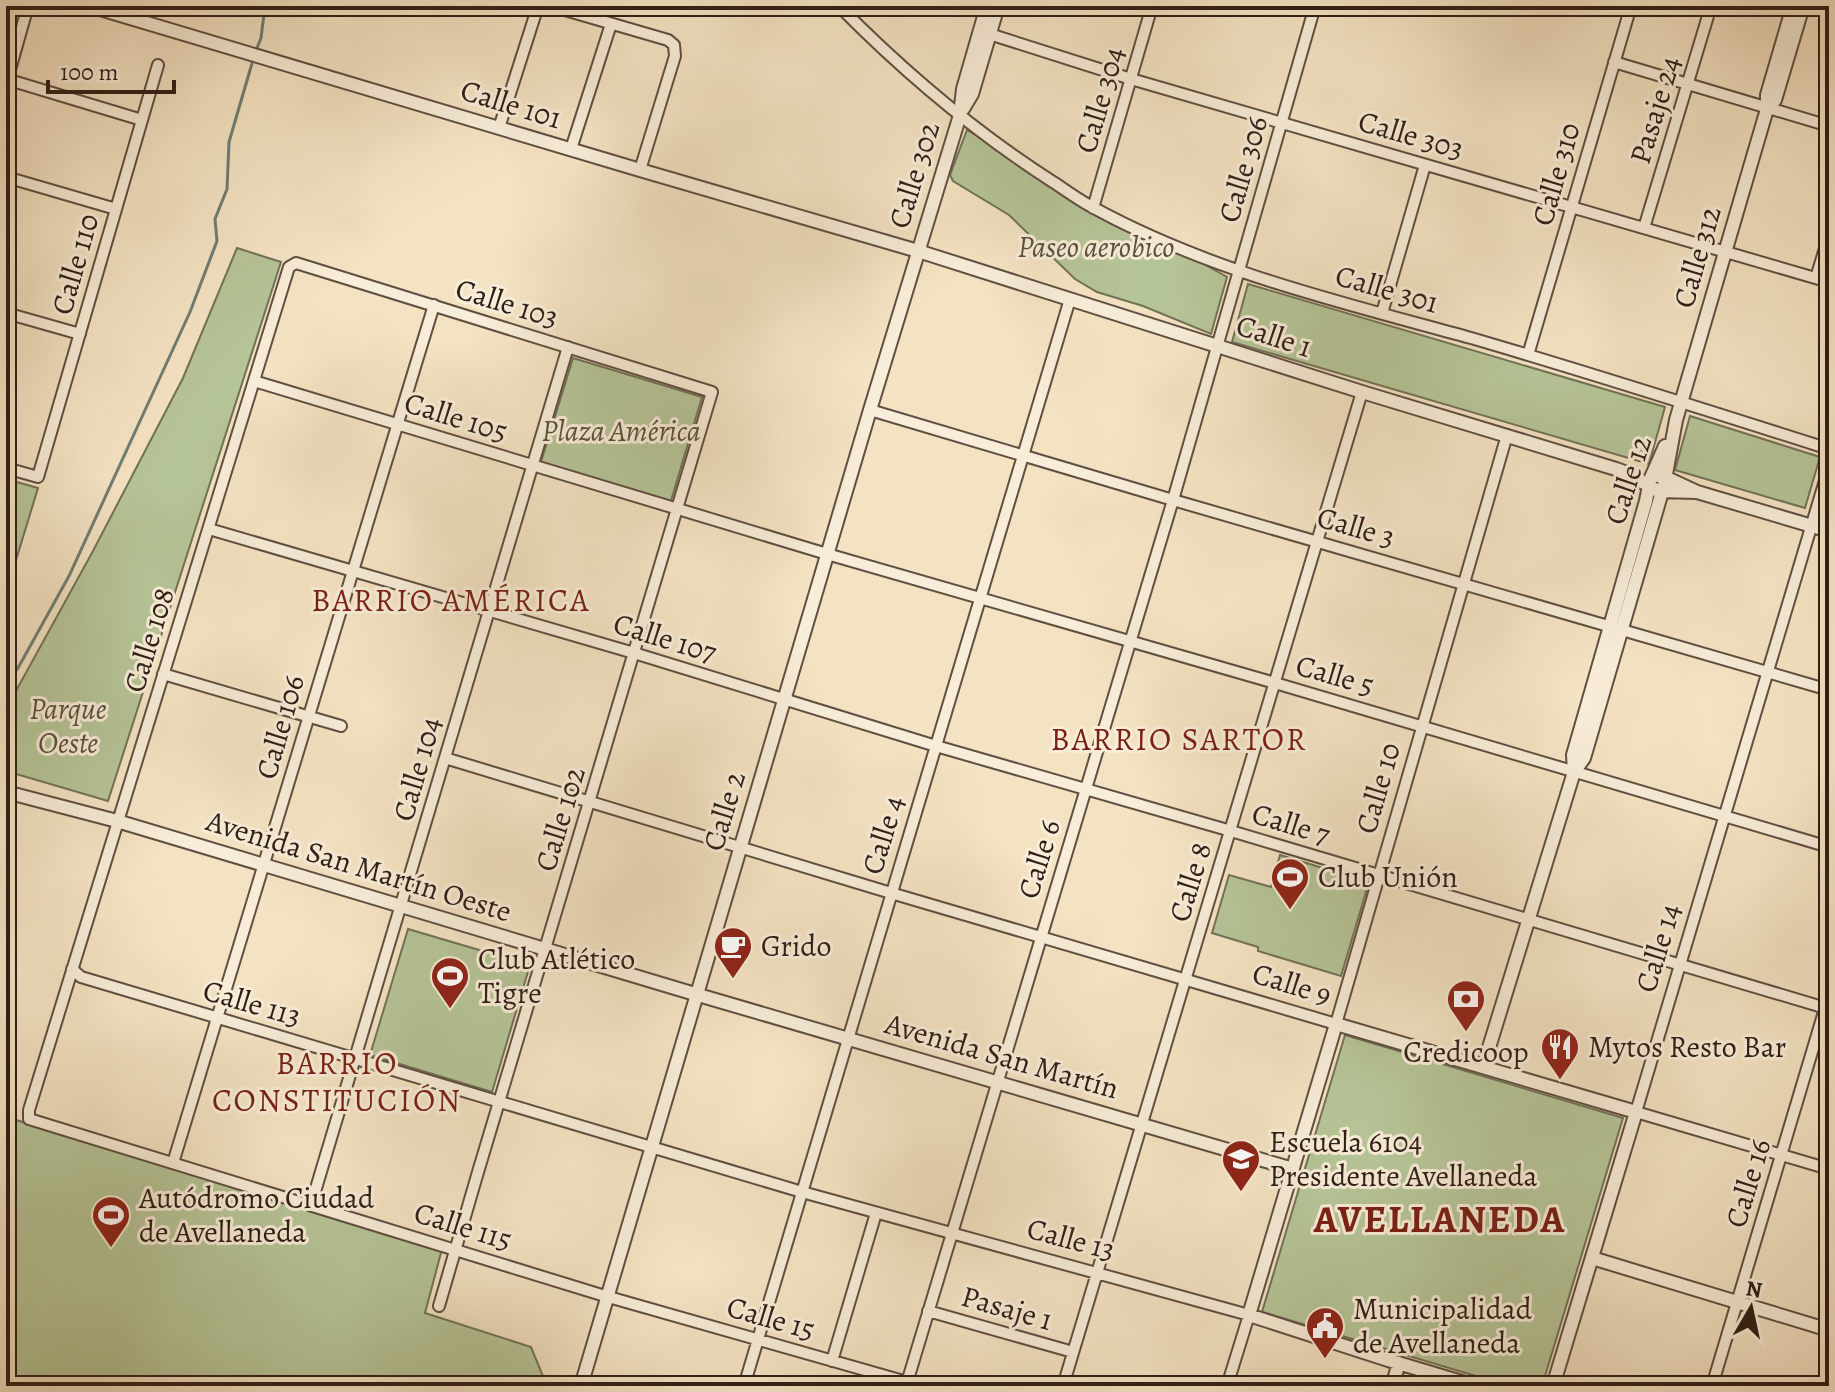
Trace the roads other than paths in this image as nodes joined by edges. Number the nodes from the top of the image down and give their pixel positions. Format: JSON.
{"nodes":[{"id":1,"x":28,"y":6,"type":"edge"},
{"id":2,"x":90,"y":6,"type":"edge"},
{"id":3,"x":538,"y":6,"type":"edge"},
{"id":4,"x":551,"y":6,"type":"edge"},
{"id":5,"x":839,"y":6,"type":"edge"},
{"id":6,"x":987,"y":6,"type":"edge"},
{"id":7,"x":998,"y":6,"type":"edge"},
{"id":8,"x":1152,"y":6,"type":"edge"},
{"id":9,"x":1315,"y":6,"type":"edge"},
{"id":10,"x":1631,"y":6,"type":"edge"},
{"id":11,"x":1711,"y":6,"type":"edge"},
{"id":12,"x":1793,"y":6,"type":"edge"},
{"id":13,"x":1803,"y":6,"type":"edge"},
{"id":14,"x":611,"y":24,"type":"junction"},
{"id":15,"x":985,"y":32,"type":"junction"},
{"id":16,"x":1614,"y":62,"type":"junction"},
{"id":17,"x":158,"y":65,"type":"dead end"},
{"id":18,"x":1131,"y":79,"type":"junction"},
{"id":19,"x":6,"y":81,"type":"edge"},
{"id":20,"x":1688,"y":84,"type":"junction"},
{"id":21,"x":1767,"y":109,"type":"junction"},
{"id":22,"x":960,"y":115,"type":"junction"},
{"id":23,"x":142,"y":120,"type":"junction"},
{"id":24,"x":1281,"y":123,"type":"junction"},
{"id":25,"x":1829,"y":126,"type":"edge"},
{"id":26,"x":499,"y":128,"type":"junction"},
{"id":27,"x":571,"y":149,"type":"junction"},
{"id":28,"x":1425,"y":165,"type":"junction"},
{"id":29,"x":640,"y":170,"type":"junction"},
{"id":30,"x":6,"y":177,"type":"edge"},
{"id":31,"x":1571,"y":207,"type":"junction"},
{"id":32,"x":1093,"y":208,"type":"junction"},
{"id":33,"x":116,"y":209,"type":"junction"},
{"id":34,"x":1644,"y":228,"type":"junction"},
{"id":35,"x":1829,"y":235,"type":"edge"},
{"id":36,"x":918,"y":251,"type":"junction"},
{"id":37,"x":1726,"y":251,"type":"junction"},
{"id":38,"x":289,"y":267,"type":"joint"},
{"id":39,"x":1239,"y":271,"type":"junction"},
{"id":40,"x":1816,"y":278,"type":"junction"},
{"id":41,"x":1829,"y":282,"type":"edge"},
{"id":42,"x":1070,"y":299,"type":"junction"},
{"id":43,"x":434,"y":305,"type":"junction"},
{"id":44,"x":6,"y":313,"type":"edge"},
{"id":45,"x":1382,"y":313,"type":"junction"},
{"id":46,"x":80,"y":334,"type":"junction"},
{"id":47,"x":1218,"y":346,"type":"junction"},
{"id":48,"x":568,"y":347,"type":"junction"},
{"id":49,"x":1528,"y":355,"type":"junction"},
{"id":50,"x":254,"y":381,"type":"junction"},
{"id":51,"x":712,"y":392,"type":"joint"},
{"id":52,"x":1362,"y":392,"type":"junction"},
{"id":53,"x":1681,"y":401,"type":"junction"},
{"id":54,"x":870,"y":410,"type":"junction"},
{"id":55,"x":1676,"y":420,"type":"joint"},
{"id":56,"x":397,"y":424,"type":"junction"},
{"id":57,"x":1507,"y":435,"type":"junction"},
{"id":58,"x":1829,"y":449,"type":"edge"},
{"id":59,"x":1023,"y":454,"type":"junction"},
{"id":60,"x":532,"y":466,"type":"junction"},
{"id":61,"x":1829,"y":467,"type":"edge"},
{"id":62,"x":6,"y":468,"type":"edge"},
{"id":63,"x":1657,"y":482,"type":"junction"},
{"id":64,"x":1173,"y":500,"type":"junction"},
{"id":65,"x":677,"y":509,"type":"junction"},
{"id":66,"x":1812,"y":525,"type":"junction"},
{"id":67,"x":209,"y":529,"type":"junction"},
{"id":68,"x":1829,"y":531,"type":"edge"},
{"id":69,"x":1317,"y":541,"type":"junction"},
{"id":70,"x":827,"y":554,"type":"junction"},
{"id":71,"x":352,"y":572,"type":"junction"},
{"id":72,"x":1465,"y":583,"type":"junction"},
{"id":73,"x":980,"y":598,"type":"junction"},
{"id":74,"x":488,"y":611,"type":"junction"},
{"id":75,"x":1616,"y":627,"type":"junction"},
{"id":76,"x":1130,"y":642,"type":"junction"},
{"id":77,"x":634,"y":653,"type":"junction"},
{"id":78,"x":1768,"y":671,"type":"junction"},
{"id":79,"x":163,"y":674,"type":"junction"},
{"id":80,"x":1275,"y":683,"type":"junction"},
{"id":81,"x":1829,"y":690,"type":"edge"},
{"id":82,"x":784,"y":700,"type":"junction"},
{"id":83,"x":308,"y":717,"type":"junction"},
{"id":84,"x":341,"y":726,"type":"dead end"},
{"id":85,"x":1423,"y":726,"type":"junction"},
{"id":86,"x":936,"y":746,"type":"junction"},
{"id":87,"x":445,"y":758,"type":"junction"},
{"id":88,"x":1574,"y":772,"type":"junction"},
{"id":89,"x":1085,"y":790,"type":"junction"},
{"id":90,"x":6,"y":792,"type":"edge"},
{"id":91,"x":589,"y":802,"type":"junction"},
{"id":92,"x":1725,"y":817,"type":"junction"},
{"id":93,"x":117,"y":821,"type":"junction"},
{"id":94,"x":1231,"y":831,"type":"junction"},
{"id":95,"x":1829,"y":847,"type":"edge"},
{"id":96,"x":740,"y":848,"type":"junction"},
{"id":97,"x":265,"y":866,"type":"junction"},
{"id":98,"x":1379,"y":876,"type":"junction"},
{"id":99,"x":891,"y":893,"type":"junction"},
{"id":100,"x":401,"y":906,"type":"junction"},
{"id":101,"x":1528,"y":920,"type":"junction"},
{"id":102,"x":1041,"y":936,"type":"junction"},
{"id":103,"x":546,"y":949,"type":"junction"},
{"id":104,"x":1680,"y":964,"type":"junction"},
{"id":105,"x":72,"y":969,"type":"junction"},
{"id":106,"x":1186,"y":979,"type":"junction"},
{"id":107,"x":696,"y":994,"type":"junction"},
{"id":108,"x":1829,"y":995,"type":"edge"},
{"id":109,"x":1827,"y":1008,"type":"edge"},
{"id":110,"x":218,"y":1018,"type":"junction"},
{"id":111,"x":1336,"y":1024,"type":"junction"},
{"id":112,"x":847,"y":1038,"type":"junction"},
{"id":113,"x":356,"y":1058,"type":"junction"},
{"id":114,"x":1483,"y":1067,"type":"junction"},
{"id":115,"x":997,"y":1082,"type":"junction"},
{"id":116,"x":500,"y":1102,"type":"junction"},
{"id":117,"x":1636,"y":1112,"type":"junction"},
{"id":118,"x":29,"y":1119,"type":"joint"},
{"id":119,"x":1141,"y":1124,"type":"junction"},
{"id":120,"x":652,"y":1146,"type":"junction"},
{"id":121,"x":1781,"y":1155,"type":"junction"},
{"id":122,"x":173,"y":1163,"type":"junction"},
{"id":123,"x":1293,"y":1169,"type":"junction"},
{"id":124,"x":1829,"y":1169,"type":"edge"},
{"id":125,"x":802,"y":1192,"type":"junction"},
{"id":126,"x":311,"y":1205,"type":"junction"},
{"id":127,"x":876,"y":1213,"type":"junction"},
{"id":128,"x":951,"y":1234,"type":"junction"},
{"id":129,"x":455,"y":1248,"type":"junction"},
{"id":130,"x":1592,"y":1258,"type":"junction"},
{"id":131,"x":1097,"y":1273,"type":"junction"},
{"id":132,"x":607,"y":1296,"type":"junction"},
{"id":133,"x":1737,"y":1302,"type":"junction"},
{"id":134,"x":439,"y":1306,"type":"dead end"},
{"id":135,"x":928,"y":1311,"type":"junction"},
{"id":136,"x":1249,"y":1315,"type":"junction"},
{"id":137,"x":1829,"y":1330,"type":"edge"},
{"id":138,"x":758,"y":1339,"type":"junction"},
{"id":139,"x":1073,"y":1352,"type":"junction"},
{"id":140,"x":832,"y":1361,"type":"junction"},
{"id":141,"x":1399,"y":1363,"type":"junction"},
{"id":142,"x":906,"y":1384,"type":"edge"},
{"id":143,"x":581,"y":1386,"type":"edge"},
{"id":144,"x":744,"y":1386,"type":"edge"},
{"id":145,"x":921,"y":1386,"type":"edge"},
{"id":146,"x":1063,"y":1386,"type":"edge"},
{"id":147,"x":1227,"y":1386,"type":"edge"},
{"id":148,"x":1392,"y":1386,"type":"edge"},
{"id":149,"x":1475,"y":1386,"type":"edge"},
{"id":150,"x":1553,"y":1386,"type":"edge"},
{"id":151,"x":1712,"y":1386,"type":"edge"}],
"edges":[{"from":1,"to":19,"type":"street"},
{"from":2,"to":26,"type":"street","name":"Calle 101"},
{"from":3,"to":26,"type":"street"},
{"from":4,"to":14,"type":"street"},
{"from":5,"to":22,"type":"street","name":"Calle 301"},
{"from":6,"to":15,"type":"street","name":"Calle 302"},
{"from":7,"to":15,"type":"street","name":"Calle 302"},
{"from":8,"to":18,"type":"street","name":"Calle 304"},
{"from":9,"to":24,"type":"street","name":"Calle 306"},
{"from":10,"to":16,"type":"street","name":"Calle 310"},
{"from":11,"to":20,"type":"street","name":"Pasaje 24"},
{"from":12,"to":21,"type":"street","name":"Calle 312"},
{"from":13,"to":21,"type":"street","name":"Calle 312"},
{"from":14,"to":27,"type":"street"},
{"from":14,"to":29,"type":"street"},
{"from":15,"to":18,"type":"street","name":"Calle 303"},
{"from":15,"to":22,"type":"street","name":"Calle 302"},
{"from":16,"to":20,"type":"street"},
{"from":16,"to":31,"type":"street","name":"Calle 310"},
{"from":17,"to":23,"type":"street","name":"Calle 110"},
{"from":18,"to":24,"type":"street","name":"Calle 303"},
{"from":18,"to":32,"type":"street","name":"Calle 304"},
{"from":19,"to":23,"type":"street"},
{"from":20,"to":21,"type":"street"},
{"from":20,"to":34,"type":"street","name":"Pasaje 24"},
{"from":21,"to":25,"type":"street"},
{"from":21,"to":37,"type":"street","name":"Calle 312"},
{"from":22,"to":32,"type":"street","name":"Calle 301"},
{"from":22,"to":36,"type":"street","name":"Calle 302"},
{"from":23,"to":33,"type":"street","name":"Calle 110"},
{"from":24,"to":28,"type":"street","name":"Calle 303"},
{"from":24,"to":39,"type":"street","name":"Calle 306"},
{"from":26,"to":27,"type":"street","name":"Calle 101"},
{"from":27,"to":29,"type":"street","name":"Calle 101"},
{"from":28,"to":31,"type":"street","name":"Calle 303"},
{"from":28,"to":45,"type":"street"},
{"from":29,"to":36,"type":"street","name":"Calle 101"},
{"from":30,"to":33,"type":"street"},
{"from":31,"to":34,"type":"street","name":"Calle 303"},
{"from":31,"to":49,"type":"street","name":"Calle 310"},
{"from":32,"to":39,"type":"street","name":"Calle 301"},
{"from":33,"to":46,"type":"street","name":"Calle 110"},
{"from":34,"to":37,"type":"street","name":"Calle 303"},
{"from":35,"to":40,"type":"street"},
{"from":36,"to":42,"type":"street","name":"Calle 1"},
{"from":36,"to":54,"type":"street","name":"Calle 2"},
{"from":37,"to":40,"type":"street","name":"Calle 303"},
{"from":37,"to":53,"type":"street","name":"Calle 312"},
{"from":38,"to":43,"type":"street","name":"Calle 103"},
{"from":38,"to":50,"type":"street","name":"Calle 108"},
{"from":39,"to":45,"type":"street","name":"Calle 301"},
{"from":39,"to":47,"type":"street","name":"Calle 306"},
{"from":40,"to":41,"type":"street","name":"Calle 303"},
{"from":42,"to":47,"type":"street","name":"Calle 1"},
{"from":42,"to":59,"type":"street","name":"Calle 4"},
{"from":43,"to":48,"type":"street","name":"Calle 103"},
{"from":43,"to":56,"type":"street","name":"Calle 106"},
{"from":44,"to":46,"type":"street"},
{"from":45,"to":49,"type":"street","name":"Calle 301"},
{"from":46,"to":62,"type":"street","name":"Calle 110"},
{"from":47,"to":52,"type":"street","name":"Calle 1"},
{"from":47,"to":64,"type":"street","name":"Calle 6"},
{"from":48,"to":51,"type":"street","name":"Calle 103"},
{"from":48,"to":60,"type":"street","name":"Calle 104"},
{"from":49,"to":53,"type":"street","name":"Calle 301"},
{"from":50,"to":56,"type":"street","name":"Calle 105"},
{"from":50,"to":67,"type":"street","name":"Calle 108"},
{"from":51,"to":65,"type":"street","name":"Calle 102"},
{"from":52,"to":57,"type":"street","name":"Calle 1"},
{"from":52,"to":69,"type":"street","name":"Calle 8"},
{"from":53,"to":55,"type":"street","name":"Calle 312"},
{"from":53,"to":58,"type":"street","name":"Calle 301"},
{"from":54,"to":59,"type":"street","name":"Calle 3"},
{"from":54,"to":70,"type":"street","name":"Calle 2"},
{"from":55,"to":63,"type":"street","name":"Calle 12"},
{"from":56,"to":60,"type":"street","name":"Calle 105"},
{"from":56,"to":71,"type":"street","name":"Calle 106"},
{"from":57,"to":63,"type":"street","name":"Calle 1"},
{"from":57,"to":72,"type":"street","name":"Calle 10"},
{"from":59,"to":64,"type":"street","name":"Calle 3"},
{"from":59,"to":73,"type":"street","name":"Calle 4"},
{"from":60,"to":65,"type":"street","name":"Calle 105"},
{"from":60,"to":74,"type":"street","name":"Calle 104"},
{"from":61,"to":66,"type":"street","name":"Calle 14"},
{"from":63,"to":66,"type":"street","name":"Calle 1"},
{"from":63,"to":75,"type":"street","name":"Calle 12"},
{"from":64,"to":69,"type":"street","name":"Calle 3"},
{"from":64,"to":76,"type":"street","name":"Calle 6"},
{"from":65,"to":70,"type":"street","name":"Calle 105"},
{"from":65,"to":77,"type":"street","name":"Calle 102"},
{"from":66,"to":68,"type":"street","name":"Calle 1"},
{"from":66,"to":78,"type":"street","name":"Calle 14"},
{"from":67,"to":71,"type":"street","name":"Calle 107"},
{"from":67,"to":79,"type":"street","name":"Calle 108"},
{"from":69,"to":72,"type":"street","name":"Calle 3"},
{"from":69,"to":80,"type":"street","name":"Calle 8"},
{"from":70,"to":73,"type":"street","name":"Calle 5"},
{"from":70,"to":82,"type":"street","name":"Calle 2"},
{"from":71,"to":74,"type":"street","name":"Calle 107"},
{"from":71,"to":83,"type":"street","name":"Calle 106"},
{"from":72,"to":75,"type":"street","name":"Calle 3"},
{"from":72,"to":85,"type":"street","name":"Calle 10"},
{"from":73,"to":76,"type":"street","name":"Calle 5"},
{"from":73,"to":86,"type":"street","name":"Calle 4"},
{"from":74,"to":77,"type":"street","name":"Calle 107"},
{"from":74,"to":87,"type":"street","name":"Calle 104"},
{"from":75,"to":78,"type":"street","name":"Calle 3"},
{"from":75,"to":88,"type":"street","name":"Calle 12"},
{"from":76,"to":80,"type":"street","name":"Calle 5"},
{"from":76,"to":89,"type":"street","name":"Calle 6"},
{"from":77,"to":82,"type":"street","name":"Calle 107"},
{"from":77,"to":91,"type":"street","name":"Calle 102"},
{"from":78,"to":81,"type":"street","name":"Calle 3"},
{"from":78,"to":92,"type":"street","name":"Calle 14"},
{"from":79,"to":83,"type":"street"},
{"from":79,"to":93,"type":"street","name":"Calle 108"},
{"from":80,"to":85,"type":"street","name":"Calle 5"},
{"from":80,"to":94,"type":"street","name":"Calle 8"},
{"from":82,"to":86,"type":"street","name":"Calle 7"},
{"from":82,"to":96,"type":"street","name":"Calle 2"},
{"from":83,"to":84,"type":"street"},
{"from":83,"to":97,"type":"street","name":"Calle 106"},
{"from":85,"to":88,"type":"street","name":"Calle 5"},
{"from":85,"to":98,"type":"street","name":"Calle 10"},
{"from":86,"to":89,"type":"street","name":"Calle 7"},
{"from":86,"to":99,"type":"street","name":"Calle 4"},
{"from":87,"to":91,"type":"street","name":"Calle 9"},
{"from":87,"to":100,"type":"street","name":"Calle 104"},
{"from":88,"to":92,"type":"street","name":"Calle 5"},
{"from":88,"to":101,"type":"street","name":"Calle 12"},
{"from":89,"to":94,"type":"street","name":"Calle 7"},
{"from":89,"to":102,"type":"street","name":"Calle 6"},
{"from":90,"to":93,"type":"street","name":"Avenida San Martín Oeste"},
{"from":91,"to":96,"type":"street","name":"Calle 9"},
{"from":91,"to":103,"type":"street","name":"Calle 102"},
{"from":92,"to":95,"type":"street","name":"Calle 5"},
{"from":92,"to":104,"type":"street","name":"Calle 14"},
{"from":93,"to":97,"type":"street","name":"Avenida San Martín Oeste"},
{"from":93,"to":105,"type":"street","name":"Calle 108"},
{"from":94,"to":98,"type":"street","name":"Calle 7"},
{"from":94,"to":106,"type":"street","name":"Calle 8"},
{"from":96,"to":99,"type":"street","name":"Calle 9"},
{"from":96,"to":107,"type":"street","name":"Calle 2"},
{"from":97,"to":100,"type":"street","name":"Avenida San Martín Oeste"},
{"from":97,"to":110,"type":"street","name":"Calle 106"},
{"from":98,"to":101,"type":"street","name":"Calle 7"},
{"from":98,"to":111,"type":"street","name":"Calle 10"},
{"from":99,"to":102,"type":"street","name":"Calle 9"},
{"from":99,"to":112,"type":"street","name":"Calle 4"},
{"from":100,"to":103,"type":"street","name":"Avenida San Martín Oeste"},
{"from":100,"to":113,"type":"street","name":"Calle 104"},
{"from":101,"to":104,"type":"street","name":"Calle 7"},
{"from":101,"to":114,"type":"street","name":"Calle 12"},
{"from":102,"to":106,"type":"street","name":"Calle 9"},
{"from":102,"to":115,"type":"street","name":"Calle 6"},
{"from":103,"to":107,"type":"street","name":"Avenida San Martín Oeste"},
{"from":103,"to":116,"type":"street","name":"Calle 102"},
{"from":104,"to":109,"type":"street","name":"Calle 7"},
{"from":104,"to":117,"type":"street","name":"Calle 14"},
{"from":105,"to":110,"type":"street","name":"Calle 113"},
{"from":105,"to":118,"type":"street","name":"Calle 108"},
{"from":106,"to":111,"type":"street","name":"Calle 9"},
{"from":106,"to":119,"type":"street","name":"Calle 8"},
{"from":107,"to":112,"type":"street","name":"Avenida San Martín"},
{"from":107,"to":120,"type":"street","name":"Calle 2"},
{"from":108,"to":109,"type":"street","name":"Calle 16"},
{"from":109,"to":121,"type":"street","name":"Calle 16"},
{"from":110,"to":113,"type":"street","name":"Calle 113"},
{"from":110,"to":122,"type":"street","name":"Calle 106"},
{"from":111,"to":114,"type":"street","name":"Calle 9"},
{"from":111,"to":123,"type":"street","name":"Calle 10"},
{"from":112,"to":115,"type":"street","name":"Avenida San Martín"},
{"from":112,"to":125,"type":"street","name":"Calle 4"},
{"from":113,"to":116,"type":"street","name":"Calle 113"},
{"from":113,"to":126,"type":"street","name":"Calle 104"},
{"from":114,"to":117,"type":"street","name":"Calle 9"},
{"from":115,"to":119,"type":"street","name":"Avenida San Martín"},
{"from":115,"to":128,"type":"street","name":"Calle 6"},
{"from":116,"to":120,"type":"street","name":"Calle 113"},
{"from":116,"to":129,"type":"street","name":"Calle 102"},
{"from":117,"to":121,"type":"street","name":"Calle 9"},
{"from":117,"to":130,"type":"street","name":"Calle 14"},
{"from":118,"to":122,"type":"street","name":"Calle 115"},
{"from":119,"to":123,"type":"street","name":"Avenida San Martín"},
{"from":119,"to":131,"type":"street","name":"Calle 8"},
{"from":120,"to":125,"type":"street","name":"Calle 13"},
{"from":120,"to":132,"type":"street","name":"Calle 2"},
{"from":121,"to":124,"type":"street","name":"Calle 9"},
{"from":121,"to":133,"type":"street","name":"Calle 16"},
{"from":122,"to":126,"type":"street","name":"Calle 115"},
{"from":123,"to":136,"type":"street","name":"Calle 10"},
{"from":125,"to":127,"type":"street","name":"Calle 13"},
{"from":125,"to":138,"type":"street","name":"Calle 4"},
{"from":126,"to":129,"type":"street","name":"Calle 115"},
{"from":127,"to":128,"type":"street","name":"Calle 13"},
{"from":127,"to":140,"type":"street"},
{"from":128,"to":131,"type":"street","name":"Calle 13"},
{"from":128,"to":135,"type":"street","name":"Calle 6"},
{"from":129,"to":132,"type":"street","name":"Calle 115"},
{"from":129,"to":134,"type":"street","name":"Calle 102"},
{"from":130,"to":133,"type":"street"},
{"from":130,"to":150,"type":"street","name":"Calle 14"},
{"from":131,"to":136,"type":"street","name":"Calle 13"},
{"from":131,"to":139,"type":"street","name":"Calle 8"},
{"from":132,"to":138,"type":"street","name":"Calle 15"},
{"from":132,"to":143,"type":"street","name":"Calle 2"},
{"from":133,"to":137,"type":"street"},
{"from":133,"to":151,"type":"street","name":"Calle 16"},
{"from":135,"to":139,"type":"street","name":"Pasaje 1"},
{"from":135,"to":142,"type":"street","name":"Calle 6"},
{"from":136,"to":141,"type":"street","name":"Calle 13"},
{"from":136,"to":147,"type":"street","name":"Calle 10"},
{"from":138,"to":140,"type":"street","name":"Calle 15"},
{"from":138,"to":144,"type":"street","name":"Calle 4"},
{"from":139,"to":146,"type":"street","name":"Calle 8"},
{"from":140,"to":142,"type":"street","name":"Calle 15"},
{"from":141,"to":148,"type":"street"},
{"from":141,"to":149,"type":"street","name":"Calle 13"},
{"from":142,"to":145,"type":"street","name":"Calle 15"}]}
